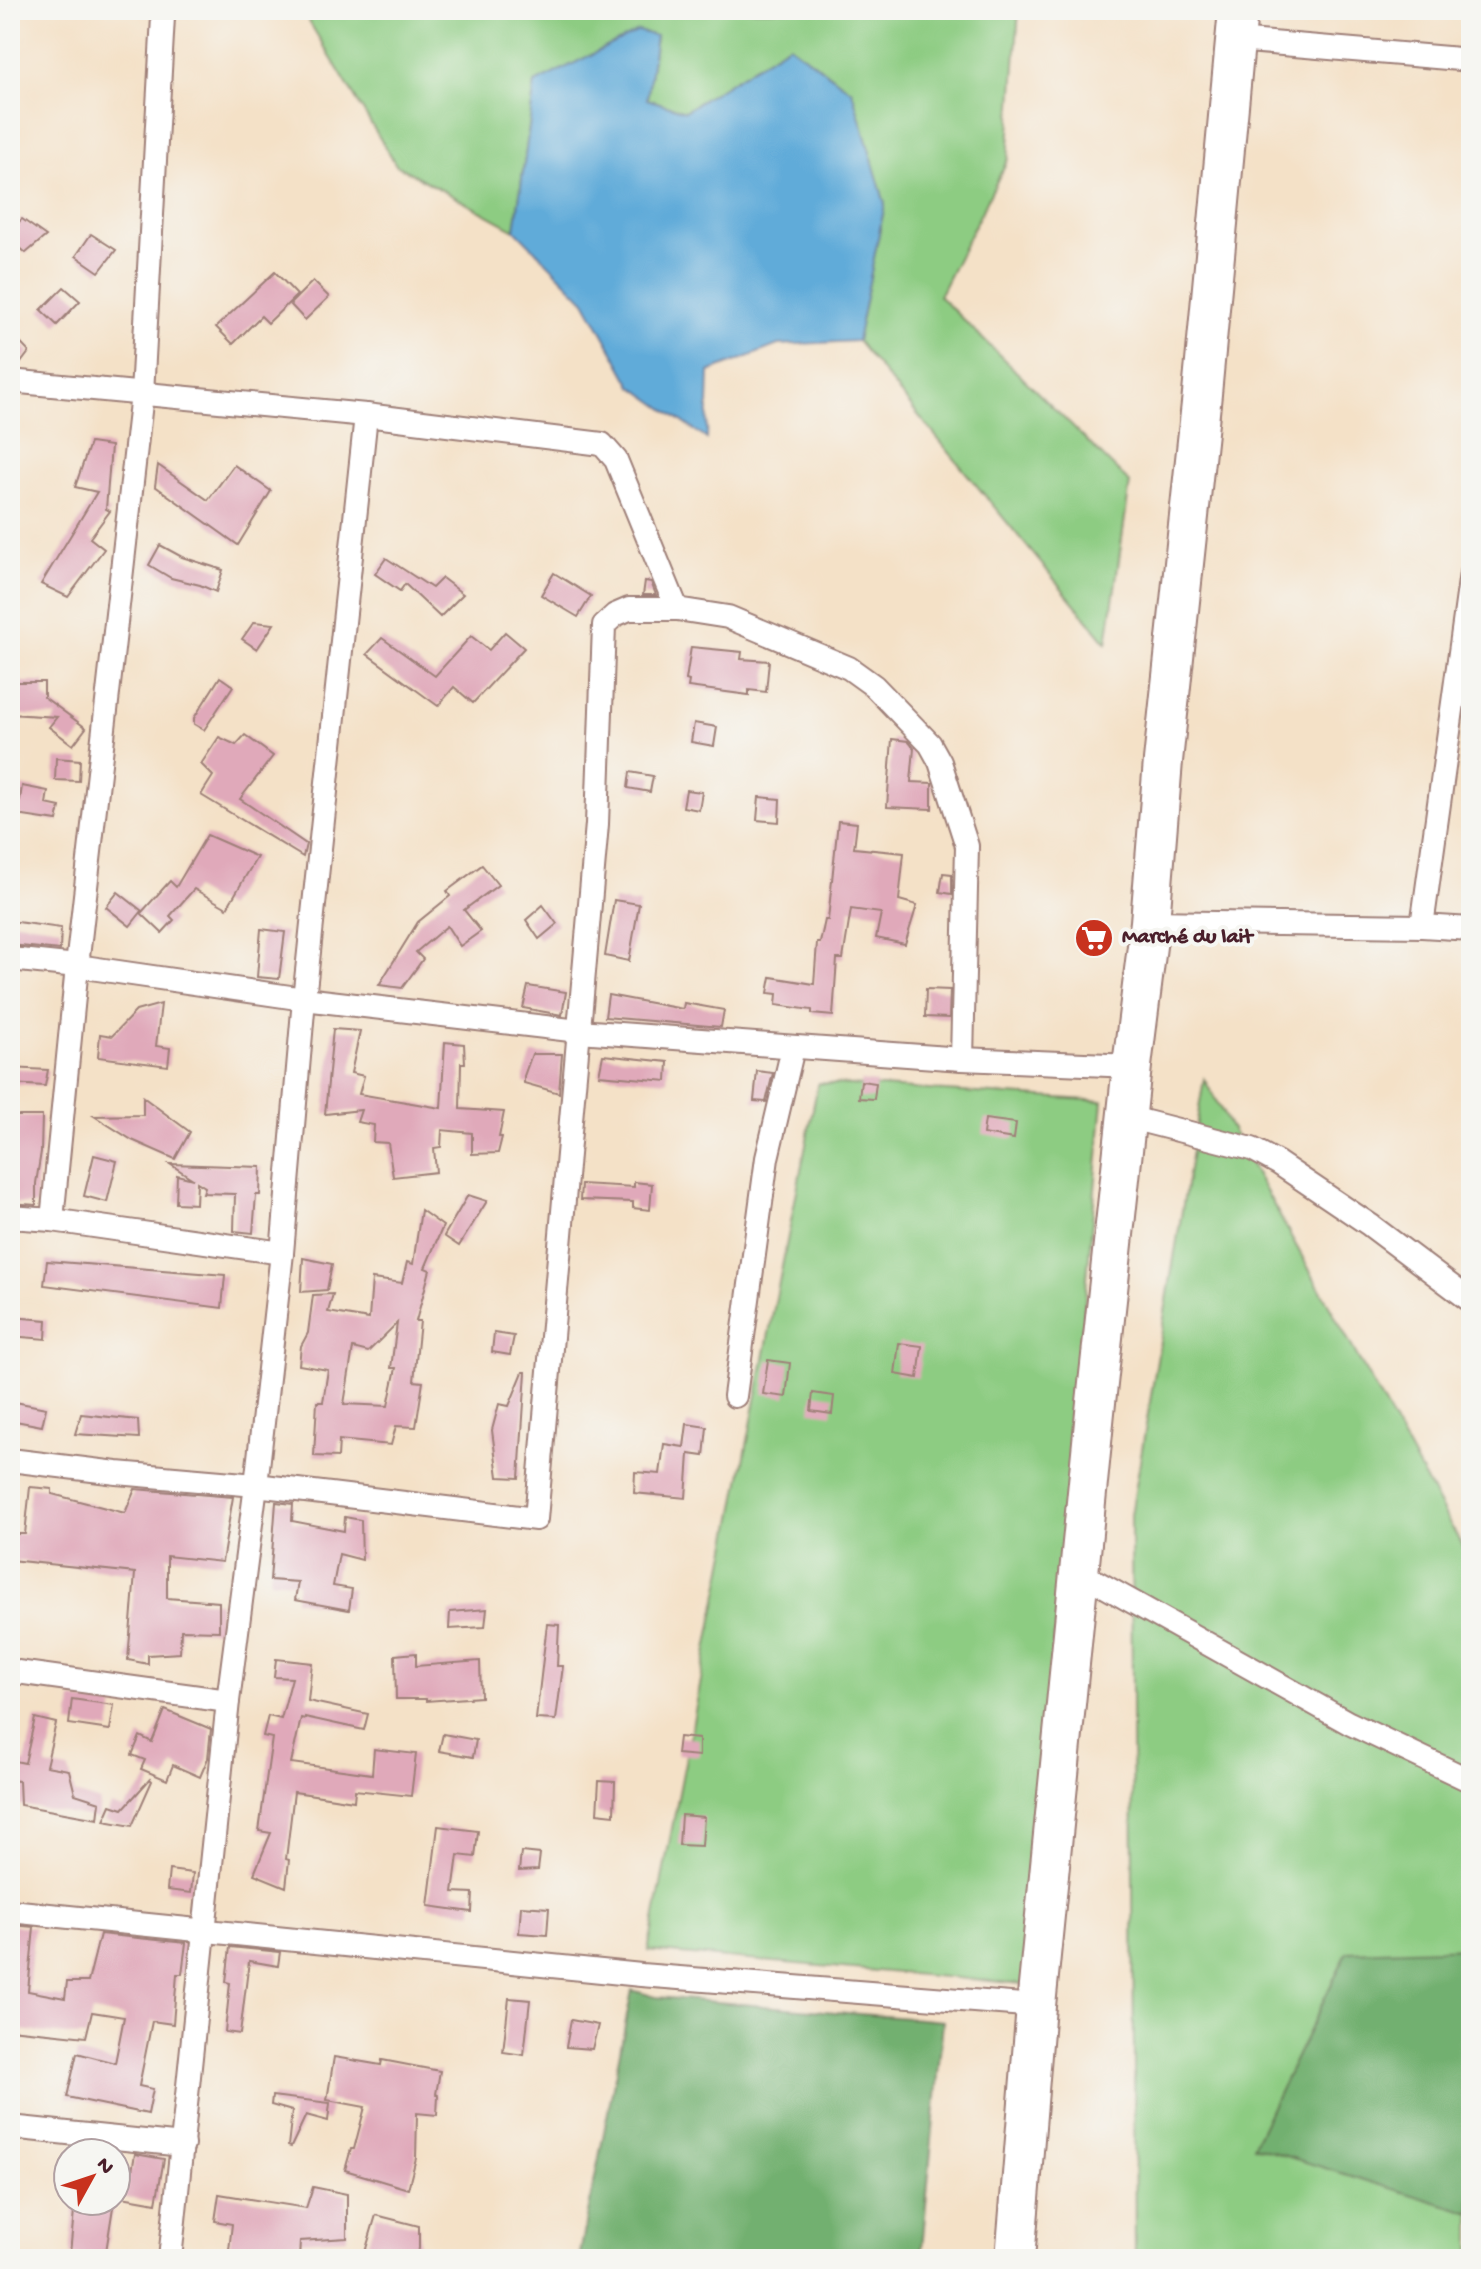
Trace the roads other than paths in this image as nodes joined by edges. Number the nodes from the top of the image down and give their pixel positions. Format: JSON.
{"nodes":[{"id":1,"x":163,"y":17,"type":"dead end"},
{"id":2,"x":1237,"y":25,"type":"edge"},
{"id":3,"x":1471,"y":60,"type":"edge"},
{"id":4,"x":10,"y":381,"type":"edge"},
{"id":5,"x":142,"y":394,"type":"junction"},
{"id":6,"x":366,"y":415,"type":"junction"},
{"id":7,"x":1471,"y":573,"type":"edge"},
{"id":8,"x":677,"y":609,"type":"junction"},
{"id":9,"x":1150,"y":922,"type":"junction"},
{"id":10,"x":1422,"y":926,"type":"junction"},
{"id":11,"x":1471,"y":929,"type":"edge"},
{"id":12,"x":10,"y":959,"type":"edge"},
{"id":13,"x":77,"y":966,"type":"junction"},
{"id":14,"x":304,"y":999,"type":"junction"},
{"id":15,"x":579,"y":1031,"type":"junction"},
{"id":16,"x":793,"y":1048,"type":"junction"},
{"id":17,"x":962,"y":1059,"type":"junction"},
{"id":18,"x":1132,"y":1066,"type":"junction"},
{"id":19,"x":1127,"y":1117,"type":"junction"},
{"id":20,"x":10,"y":1217,"type":"edge"},
{"id":21,"x":52,"y":1220,"type":"junction"},
{"id":22,"x":282,"y":1253,"type":"junction"},
{"id":23,"x":1471,"y":1301,"type":"edge"},
{"id":24,"x":735,"y":1396,"type":"dead end"},
{"id":25,"x":10,"y":1460,"type":"edge"},
{"id":26,"x":256,"y":1485,"type":"junction"},
{"id":27,"x":1079,"y":1572,"type":"junction"},
{"id":28,"x":10,"y":1671,"type":"edge"},
{"id":29,"x":228,"y":1701,"type":"junction"},
{"id":30,"x":1471,"y":1781,"type":"edge"},
{"id":31,"x":10,"y":1911,"type":"edge"},
{"id":32,"x":205,"y":1930,"type":"junction"},
{"id":33,"x":1036,"y":2006,"type":"junction"},
{"id":34,"x":10,"y":2127,"type":"edge"},
{"id":35,"x":183,"y":2145,"type":"junction"},
{"id":36,"x":170,"y":2259,"type":"edge"},
{"id":37,"x":1015,"y":2259,"type":"edge"}],
"edges":[{"from":1,"to":5,"type":"street"},
{"from":2,"to":3,"type":"street"},
{"from":2,"to":9,"type":"highway"},
{"from":4,"to":5,"type":"street"},
{"from":5,"to":6,"type":"street"},
{"from":5,"to":13,"type":"street"},
{"from":6,"to":8,"type":"street"},
{"from":6,"to":14,"type":"street"},
{"from":7,"to":10,"type":"street"},
{"from":8,"to":15,"type":"street"},
{"from":8,"to":17,"type":"street"},
{"from":9,"to":10,"type":"street"},
{"from":9,"to":18,"type":"highway"},
{"from":10,"to":11,"type":"street"},
{"from":12,"to":13,"type":"street"},
{"from":13,"to":14,"type":"street"},
{"from":13,"to":21,"type":"street"},
{"from":14,"to":15,"type":"street"},
{"from":14,"to":22,"type":"street"},
{"from":15,"to":16,"type":"street"},
{"from":15,"to":26,"type":"street"},
{"from":16,"to":17,"type":"street"},
{"from":16,"to":24,"type":"street"},
{"from":17,"to":18,"type":"street"},
{"from":18,"to":19,"type":"highway"},
{"from":19,"to":23,"type":"street"},
{"from":19,"to":27,"type":"highway"},
{"from":20,"to":21,"type":"street"},
{"from":21,"to":22,"type":"street"},
{"from":22,"to":26,"type":"street"},
{"from":25,"to":26,"type":"street"},
{"from":26,"to":29,"type":"street"},
{"from":27,"to":30,"type":"street"},
{"from":27,"to":33,"type":"highway"},
{"from":28,"to":29,"type":"street"},
{"from":29,"to":32,"type":"street"},
{"from":31,"to":32,"type":"street"},
{"from":32,"to":33,"type":"street"},
{"from":32,"to":35,"type":"street"},
{"from":33,"to":37,"type":"highway"},
{"from":34,"to":35,"type":"street"},
{"from":35,"to":36,"type":"street"}]}
